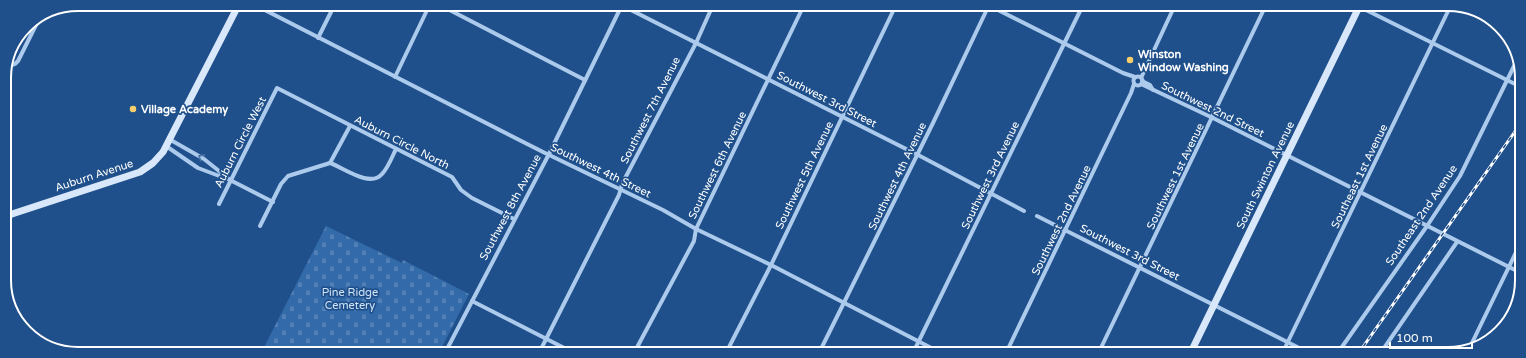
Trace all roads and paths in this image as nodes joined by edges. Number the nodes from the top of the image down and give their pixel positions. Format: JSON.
{"nodes":[{"id":1,"x":234,"y":11,"type":"edge"},
{"id":2,"x":266,"y":11,"type":"edge"},
{"id":3,"x":332,"y":11,"type":"edge"},
{"id":4,"x":427,"y":11,"type":"edge"},
{"id":5,"x":452,"y":11,"type":"edge"},
{"id":6,"x":618,"y":11,"type":"edge"},
{"id":7,"x":633,"y":11,"type":"edge"},
{"id":8,"x":710,"y":11,"type":"edge"},
{"id":9,"x":801,"y":11,"type":"edge"},
{"id":10,"x":893,"y":11,"type":"edge"},
{"id":11,"x":986,"y":11,"type":"edge"},
{"id":12,"x":1001,"y":11,"type":"edge"},
{"id":13,"x":1080,"y":11,"type":"edge"},
{"id":14,"x":1171,"y":11,"type":"edge"},
{"id":15,"x":1263,"y":11,"type":"edge"},
{"id":16,"x":1356,"y":11,"type":"edge"},
{"id":17,"x":1368,"y":11,"type":"edge"},
{"id":18,"x":1448,"y":11,"type":"edge"},
{"id":19,"x":35,"y":28,"type":"edge"},
{"id":20,"x":318,"y":38,"type":"junction"},
{"id":21,"x":696,"y":43,"type":"junction"},
{"id":22,"x":1064,"y":43,"type":"junction"},
{"id":23,"x":1432,"y":44,"type":"junction"},
{"id":24,"x":13,"y":64,"type":"edge"},
{"id":25,"x":1514,"y":65,"type":"edge"},
{"id":26,"x":395,"y":77,"type":"junction"},
{"id":27,"x":585,"y":80,"type":"junction"},
{"id":28,"x":769,"y":80,"type":"junction"},
{"id":29,"x":1506,"y":80,"type":"junction"},
{"id":30,"x":1138,"y":81,"type":"junction"},
{"id":31,"x":1515,"y":84,"type":"edge"},
{"id":32,"x":277,"y":88,"type":"joint"},
{"id":33,"x":842,"y":117,"type":"junction"},
{"id":34,"x":1213,"y":118,"type":"junction"},
{"id":35,"x":350,"y":126,"type":"junction"},
{"id":36,"x":167,"y":143,"type":"junction"},
{"id":37,"x":396,"y":149,"type":"junction"},
{"id":38,"x":549,"y":154,"type":"junction"},
{"id":39,"x":917,"y":155,"type":"junction"},
{"id":40,"x":1286,"y":156,"type":"junction"},
{"id":41,"x":330,"y":163,"type":"junction"},
{"id":42,"x":230,"y":180,"type":"junction"},
{"id":43,"x":621,"y":190,"type":"junction"},
{"id":44,"x":992,"y":193,"type":"junction"},
{"id":45,"x":1360,"y":193,"type":"junction"},
{"id":46,"x":273,"y":202,"type":"junction"},
{"id":47,"x":218,"y":204,"type":"dead end"},
{"id":48,"x":1024,"y":211,"type":"dead end"},
{"id":49,"x":11,"y":214,"type":"edge"},
{"id":50,"x":1037,"y":216,"type":"dead end"},
{"id":51,"x":514,"y":219,"type":"junction"},
{"id":52,"x":260,"y":226,"type":"dead end"},
{"id":53,"x":1427,"y":226,"type":"junction"},
{"id":54,"x":696,"y":229,"type":"junction"},
{"id":55,"x":1066,"y":230,"type":"junction"},
{"id":56,"x":1457,"y":242,"type":"junction"},
{"id":57,"x":1515,"y":252,"type":"edge"},
{"id":58,"x":771,"y":265,"type":"junction"},
{"id":59,"x":1508,"y":267,"type":"junction"},
{"id":60,"x":1140,"y":268,"type":"junction"},
{"id":61,"x":1515,"y":271,"type":"edge"},
{"id":62,"x":472,"y":301,"type":"junction"},
{"id":63,"x":845,"y":304,"type":"junction"},
{"id":64,"x":1214,"y":305,"type":"junction"},
{"id":65,"x":546,"y":339,"type":"junction"},
{"id":66,"x":919,"y":342,"type":"junction"},
{"id":67,"x":1288,"y":342,"type":"junction"},
{"id":68,"x":1472,"y":343,"type":"edge"},
{"id":69,"x":448,"y":347,"type":"edge"},
{"id":70,"x":542,"y":347,"type":"edge"},
{"id":71,"x":562,"y":347,"type":"edge"},
{"id":72,"x":637,"y":347,"type":"edge"},
{"id":73,"x":729,"y":347,"type":"edge"},
{"id":74,"x":822,"y":347,"type":"edge"},
{"id":75,"x":916,"y":347,"type":"edge"},
{"id":76,"x":929,"y":347,"type":"edge"},
{"id":77,"x":1009,"y":347,"type":"edge"},
{"id":78,"x":1101,"y":347,"type":"edge"},
{"id":79,"x":1193,"y":347,"type":"edge"},
{"id":80,"x":1286,"y":347,"type":"edge"},
{"id":81,"x":1298,"y":347,"type":"edge"},
{"id":82,"x":1342,"y":347,"type":"edge"},
{"id":83,"x":1385,"y":347,"type":"edge"}],
"edges":[{"from":1,"to":36,"type":"street","name":"Auburn Avenue"},
{"from":2,"to":20,"type":"street","name":"Southwest 4th Street"},
{"from":3,"to":20,"type":"street"},
{"from":4,"to":26,"type":"street"},
{"from":5,"to":27,"type":"street"},
{"from":6,"to":27,"type":"street","name":"Southwest 8th Avenue"},
{"from":7,"to":21,"type":"street","name":"Southwest 3rd Street"},
{"from":8,"to":21,"type":"street","name":"Southwest 7th Avenue"},
{"from":9,"to":28,"type":"street","name":"Southwest 6th Avenue"},
{"from":10,"to":33,"type":"street","name":"Southwest 5th Avenue"},
{"from":11,"to":39,"type":"street","name":"Southwest 4th Avenue"},
{"from":12,"to":22,"type":"street","name":"Southwest 2nd Street"},
{"from":13,"to":22,"type":"street","name":"Southwest 3rd Avenue"},
{"from":14,"to":30,"type":"street","name":"Southwest 2nd Avenue"},
{"from":15,"to":34,"type":"street","name":"Southwest 1st Avenue"},
{"from":16,"to":40,"type":"street","name":"South Swinton Avenue"},
{"from":17,"to":23,"type":"street"},
{"from":18,"to":23,"type":"street","name":"Southeast 1st Avenue"},
{"from":19,"to":24,"type":"street"},
{"from":20,"to":26,"type":"street","name":"Southwest 4th Street"},
{"from":21,"to":28,"type":"street","name":"Southwest 3rd Street"},
{"from":21,"to":43,"type":"street","name":"Southwest 7th Avenue"},
{"from":22,"to":30,"type":"street","name":"Southwest 2nd Street"},
{"from":22,"to":44,"type":"street","name":"Southwest 3rd Avenue"},
{"from":23,"to":29,"type":"street"},
{"from":23,"to":45,"type":"street","name":"Southeast 1st Avenue"},
{"from":25,"to":29,"type":"street","name":"Southeast 2nd Avenue"},
{"from":26,"to":38,"type":"street","name":"Southwest 4th Street"},
{"from":27,"to":38,"type":"street","name":"Southwest 8th Avenue"},
{"from":28,"to":33,"type":"street","name":"Southwest 3rd Street"},
{"from":28,"to":54,"type":"street","name":"Southwest 6th Avenue"},
{"from":29,"to":31,"type":"street"},
{"from":29,"to":53,"type":"street","name":"Southeast 2nd Avenue"},
{"from":30,"to":34,"type":"street","name":"Southwest 2nd Street"},
{"from":30,"to":55,"type":"street","name":"Southwest 2nd Avenue"},
{"from":32,"to":35,"type":"street","name":"Auburn Circle North"},
{"from":32,"to":42,"type":"street","name":"Auburn Circle West"},
{"from":33,"to":39,"type":"street","name":"Southwest 3rd Street"},
{"from":33,"to":58,"type":"street","name":"Southwest 5th Avenue"},
{"from":34,"to":40,"type":"street","name":"Southwest 2nd Street"},
{"from":34,"to":60,"type":"street","name":"Southwest 1st Avenue"},
{"from":35,"to":37,"type":"street","name":"Auburn Circle North"},
{"from":35,"to":41,"type":"street"},
{"from":42,"to":36,"type":"street","one_way":true},
{"from":36,"to":42,"type":"street"},
{"from":36,"to":49,"type":"street","name":"Auburn Avenue"},
{"from":37,"to":41,"type":"street"},
{"from":37,"to":51,"type":"street","name":"Auburn Circle North"},
{"from":38,"to":43,"type":"street","name":"Southwest 4th Street"},
{"from":38,"to":51,"type":"street","name":"Southwest 8th Avenue"},
{"from":39,"to":44,"type":"street","name":"Southwest 3rd Street"},
{"from":39,"to":63,"type":"street","name":"Southwest 4th Avenue"},
{"from":40,"to":45,"type":"street","name":"Southwest 2nd Street"},
{"from":40,"to":64,"type":"street","name":"South Swinton Avenue"},
{"from":41,"to":46,"type":"street"},
{"from":42,"to":46,"type":"street"},
{"from":42,"to":47,"type":"street","name":"Auburn Circle West"},
{"from":43,"to":54,"type":"street","name":"Southwest 4th Street"},
{"from":43,"to":65,"type":"street","name":"Southwest 7th Avenue"},
{"from":44,"to":48,"type":"street","name":"Southwest 3rd Street"},
{"from":44,"to":66,"type":"street","name":"Southwest 3rd Avenue"},
{"from":45,"to":53,"type":"street","name":"Southwest 2nd Street"},
{"from":45,"to":67,"type":"street","name":"Southeast 1st Avenue"},
{"from":46,"to":52,"type":"street"},
{"from":50,"to":55,"type":"street","name":"Southwest 3rd Street"},
{"from":51,"to":62,"type":"street","name":"Southwest 8th Avenue"},
{"from":53,"to":56,"type":"street","name":"Southwest 2nd Street"},
{"from":53,"to":82,"type":"street","name":"Southeast 2nd Avenue"},
{"from":54,"to":58,"type":"street","name":"Southwest 4th Street"},
{"from":54,"to":72,"type":"street","name":"Southwest 6th Avenue"},
{"from":55,"to":60,"type":"street","name":"Southwest 3rd Street"},
{"from":55,"to":77,"type":"street","name":"Southwest 2nd Avenue"},
{"from":56,"to":59,"type":"street","name":"Southwest 2nd Street"},
{"from":56,"to":83,"type":"street"},
{"from":57,"to":59,"type":"street"},
{"from":58,"to":63,"type":"street","name":"Southwest 4th Street"},
{"from":58,"to":73,"type":"street","name":"Southwest 5th Avenue"},
{"from":59,"to":61,"type":"street","name":"Southwest 2nd Street"},
{"from":59,"to":68,"type":"street"},
{"from":60,"to":64,"type":"street","name":"Southwest 3rd Street"},
{"from":60,"to":78,"type":"street","name":"Southwest 1st Avenue"},
{"from":62,"to":65,"type":"street"},
{"from":62,"to":69,"type":"street","name":"Southwest 8th Avenue"},
{"from":63,"to":66,"type":"street","name":"Southwest 4th Street"},
{"from":63,"to":74,"type":"street","name":"Southwest 4th Avenue"},
{"from":64,"to":67,"type":"street","name":"Southwest 3rd Street"},
{"from":64,"to":79,"type":"street","name":"South Swinton Avenue"},
{"from":65,"to":70,"type":"street","name":"Southwest 7th Avenue"},
{"from":65,"to":71,"type":"street"},
{"from":66,"to":75,"type":"street","name":"Southwest 3rd Avenue"},
{"from":66,"to":76,"type":"street","name":"Southwest 4th Street"},
{"from":67,"to":80,"type":"street","name":"Southeast 1st Avenue"},
{"from":67,"to":81,"type":"street","name":"Southwest 3rd Street"}]}
